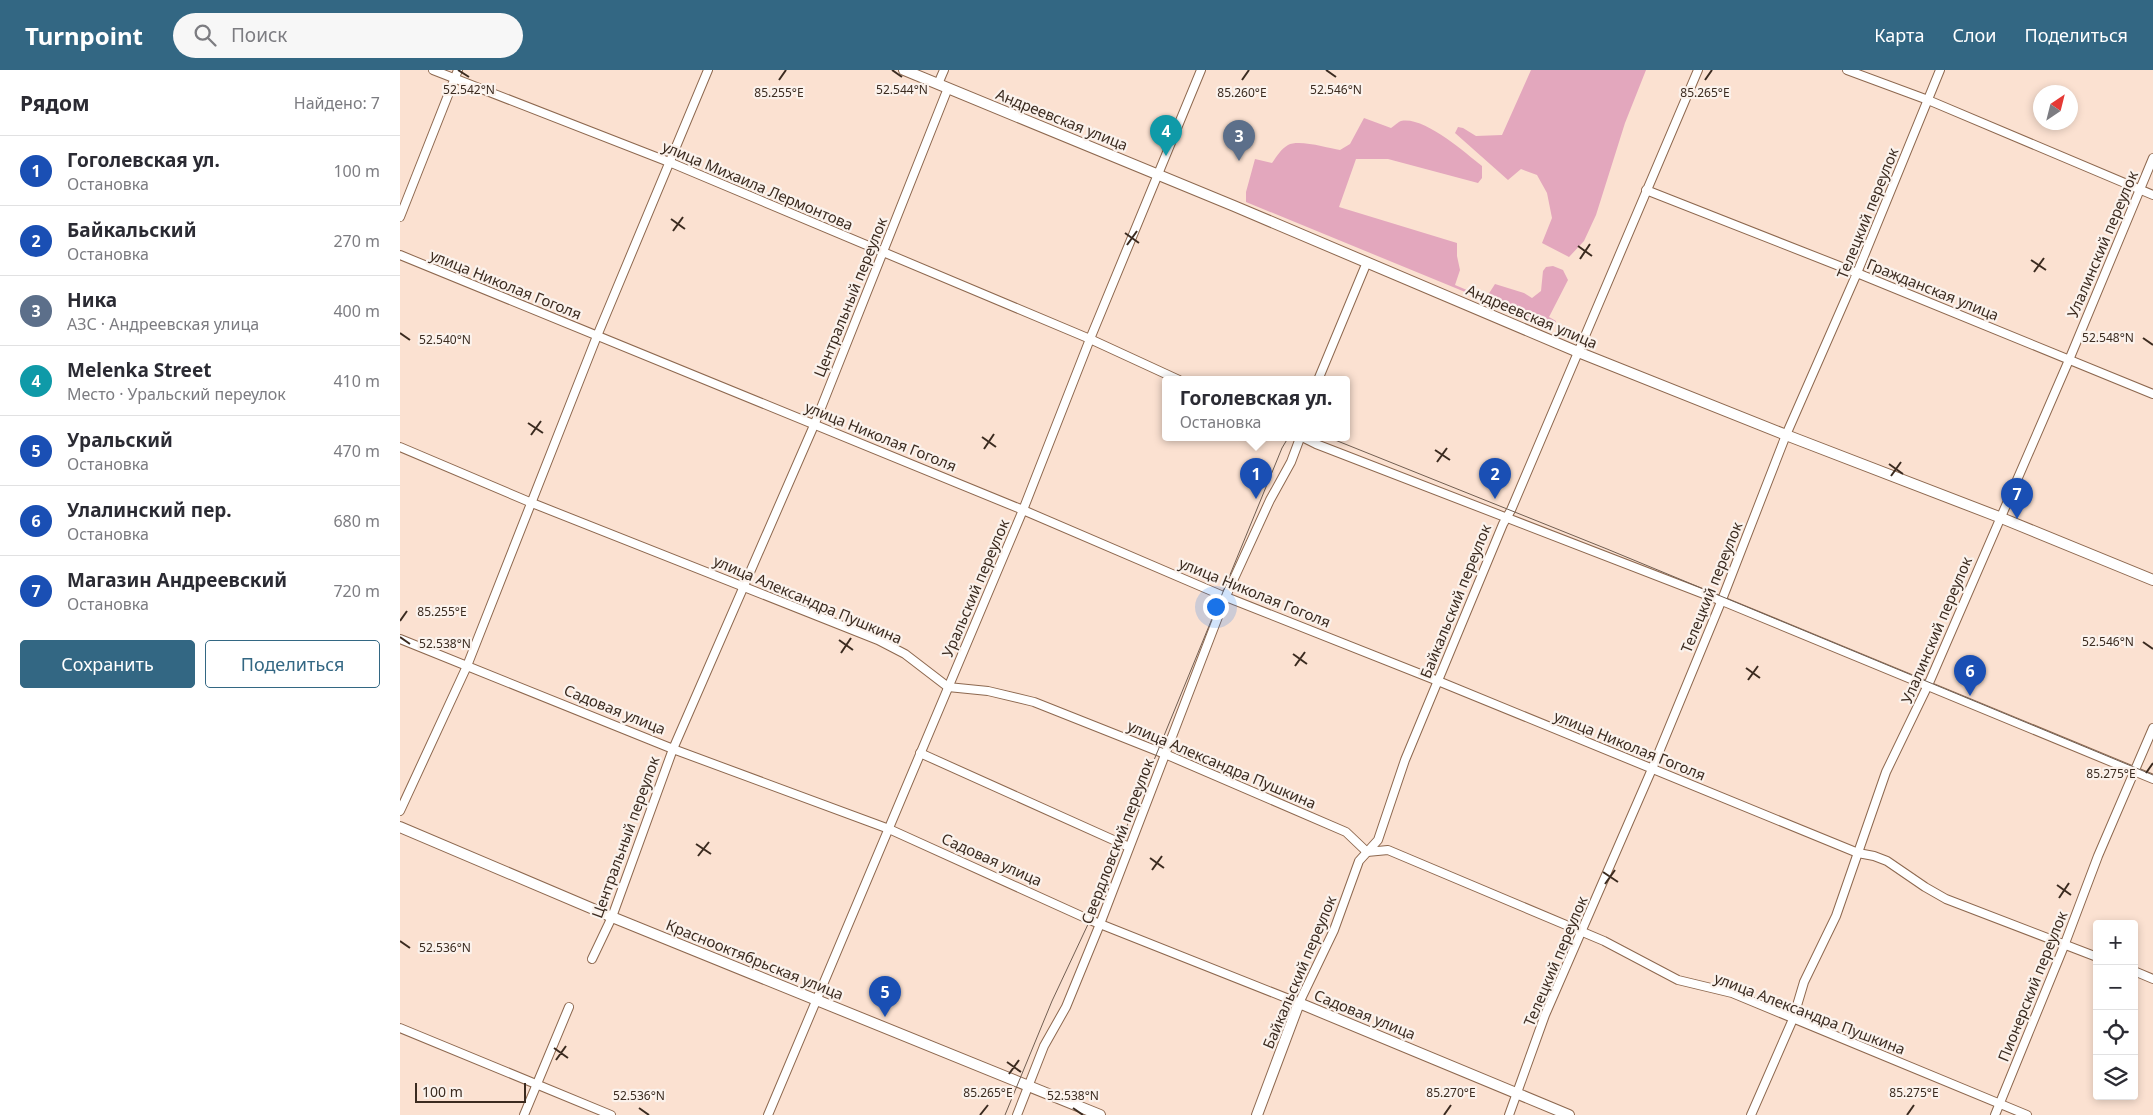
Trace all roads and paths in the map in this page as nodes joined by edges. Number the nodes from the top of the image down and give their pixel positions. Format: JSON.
{"nodes":[{"id":1,"x":433,"y":70,"type":"edge"},
{"id":2,"x":458,"y":70,"type":"edge"},
{"id":3,"x":708,"y":70,"type":"edge"},
{"id":4,"x":904,"y":70,"type":"edge"},
{"id":5,"x":944,"y":70,"type":"edge"},
{"id":6,"x":1201,"y":70,"type":"edge"},
{"id":7,"x":1698,"y":70,"type":"edge"},
{"id":8,"x":1847,"y":70,"type":"edge"},
{"id":9,"x":1940,"y":70,"type":"edge"},
{"id":10,"x":454,"y":78,"type":"junction"},
{"id":11,"x":943,"y":86,"type":"junction"},
{"id":12,"x":1928,"y":100,"type":"junction"},
{"id":13,"x":2153,"y":158,"type":"edge"},
{"id":14,"x":669,"y":162,"type":"junction"},
{"id":15,"x":1158,"y":175,"type":"junction"},
{"id":16,"x":1646,"y":190,"type":"junction"},
{"id":17,"x":2140,"y":190,"type":"junction"},
{"id":18,"x":2153,"y":195,"type":"edge"},
{"id":19,"x":400,"y":217,"type":"edge"},
{"id":20,"x":884,"y":252,"type":"junction"},
{"id":21,"x":400,"y":255,"type":"edge"},
{"id":22,"x":1367,"y":262,"type":"junction"},
{"id":23,"x":1857,"y":273,"type":"junction"},
{"id":24,"x":597,"y":336,"type":"junction"},
{"id":25,"x":1090,"y":338,"type":"junction"},
{"id":26,"x":1578,"y":352,"type":"junction"},
{"id":27,"x":2069,"y":360,"type":"junction"},
{"id":28,"x":1171,"y":376,"type":"edge"},
{"id":29,"x":1320,"y":376,"type":"edge"},
{"id":30,"x":2153,"y":394,"type":"edge"},
{"id":31,"x":815,"y":423,"type":"junction"},
{"id":32,"x":1786,"y":436,"type":"junction"},
{"id":33,"x":1299,"y":441,"type":"edge"},
{"id":34,"x":1310,"y":441,"type":"edge"},
{"id":35,"x":400,"y":448,"type":"edge"},
{"id":36,"x":532,"y":503,"type":"junction"},
{"id":37,"x":1023,"y":510,"type":"junction"},
{"id":38,"x":1999,"y":517,"type":"junction"},
{"id":39,"x":1507,"y":518,"type":"junction"},
{"id":40,"x":2153,"y":580,"type":"edge"},
{"id":41,"x":743,"y":585,"type":"junction"},
{"id":42,"x":1226,"y":596,"type":"junction"},
{"id":43,"x":1722,"y":601,"type":"junction"},
{"id":44,"x":400,"y":638,"type":"edge"},
{"id":45,"x":467,"y":666,"type":"junction"},
{"id":46,"x":1438,"y":681,"type":"junction"},
{"id":47,"x":1928,"y":686,"type":"junction"},
{"id":48,"x":948,"y":687,"type":"junction"},
{"id":49,"x":2153,"y":728,"type":"edge"},
{"id":50,"x":673,"y":749,"type":"junction"},
{"id":51,"x":920,"y":753,"type":"junction"},
{"id":52,"x":1165,"y":754,"type":"junction"},
{"id":53,"x":1652,"y":769,"type":"junction"},
{"id":54,"x":2134,"y":771,"type":"junction"},
{"id":55,"x":2153,"y":779,"type":"edge"},
{"id":56,"x":400,"y":811,"type":"edge"},
{"id":57,"x":400,"y":827,"type":"edge"},
{"id":58,"x":889,"y":829,"type":"junction"},
{"id":59,"x":1129,"y":847,"type":"junction"},
{"id":60,"x":1367,"y":852,"type":"junction"},
{"id":61,"x":1858,"y":854,"type":"junction"},
{"id":62,"x":612,"y":917,"type":"junction"},
{"id":63,"x":1100,"y":924,"type":"junction"},
{"id":64,"x":1582,"y":932,"type":"junction"},
{"id":65,"x":2064,"y":946,"type":"junction"},
{"id":66,"x":2093,"y":956,"type":"edge"},
{"id":67,"x":592,"y":959,"type":"dead end"},
{"id":68,"x":2138,"y":973,"type":"edge"},
{"id":69,"x":2153,"y":979,"type":"edge"},
{"id":70,"x":816,"y":1001,"type":"junction"},
{"id":71,"x":1299,"y":1003,"type":"junction"},
{"id":72,"x":569,"y":1007,"type":"dead end"},
{"id":73,"x":1793,"y":1019,"type":"junction"},
{"id":74,"x":400,"y":1028,"type":"edge"},
{"id":75,"x":537,"y":1084,"type":"junction"},
{"id":76,"x":1029,"y":1086,"type":"junction"},
{"id":77,"x":1517,"y":1093,"type":"junction"},
{"id":78,"x":2000,"y":1103,"type":"junction"},
{"id":79,"x":524,"y":1115,"type":"edge"},
{"id":80,"x":611,"y":1115,"type":"edge"},
{"id":81,"x":768,"y":1115,"type":"edge"},
{"id":82,"x":1017,"y":1115,"type":"edge"},
{"id":83,"x":1100,"y":1115,"type":"edge"},
{"id":84,"x":1257,"y":1115,"type":"edge"},
{"id":85,"x":1509,"y":1115,"type":"edge"},
{"id":86,"x":1569,"y":1115,"type":"edge"},
{"id":87,"x":1751,"y":1115,"type":"edge"},
{"id":88,"x":1995,"y":1115,"type":"edge"},
{"id":89,"x":2027,"y":1115,"type":"edge"}],
"edges":[{"from":1,"to":10,"type":"street","name":"улица Михаила Лермонтова"},
{"from":2,"to":10,"type":"street"},
{"from":3,"to":14,"type":"street"},
{"from":4,"to":11,"type":"street","name":"Андреевская улица"},
{"from":5,"to":11,"type":"street","name":"Центральный переулок"},
{"from":6,"to":15,"type":"street","name":"Уральский переулок"},
{"from":7,"to":16,"type":"street","name":"Байкальский переулок"},
{"from":8,"to":12,"type":"street"},
{"from":9,"to":12,"type":"street","name":"Телецкий переулок"},
{"from":10,"to":14,"type":"street","name":"улица Михаила Лермонтова"},
{"from":10,"to":19,"type":"street"},
{"from":11,"to":15,"type":"street","name":"Андреевская улица"},
{"from":11,"to":20,"type":"street","name":"Центральный переулок"},
{"from":12,"to":17,"type":"street"},
{"from":12,"to":23,"type":"street","name":"Телецкий переулок"},
{"from":13,"to":17,"type":"street","name":"Улалинский переулок"},
{"from":14,"to":20,"type":"street","name":"улица Михаила Лермонтова"},
{"from":14,"to":24,"type":"street"},
{"from":15,"to":22,"type":"street","name":"Андреевская улица"},
{"from":15,"to":25,"type":"street","name":"Уральский переулок"},
{"from":16,"to":23,"type":"street","name":"Гражданская улица"},
{"from":16,"to":26,"type":"street","name":"Байкальский переулок"},
{"from":17,"to":18,"type":"street"},
{"from":17,"to":27,"type":"street","name":"Улалинский переулок"},
{"from":20,"to":25,"type":"street","name":"улица Михаила Лермонтова"},
{"from":20,"to":31,"type":"street","name":"Центральный переулок"},
{"from":21,"to":24,"type":"street","name":"улица Николая Гоголя"},
{"from":22,"to":26,"type":"street","name":"Андреевская улица"},
{"from":22,"to":29,"type":"street"},
{"from":23,"to":27,"type":"street","name":"Гражданская улица"},
{"from":23,"to":32,"type":"street","name":"Телецкий переулок"},
{"from":24,"to":31,"type":"street","name":"улица Николая Гоголя"},
{"from":24,"to":36,"type":"street"},
{"from":25,"to":28,"type":"street","name":"улица Михаила Лермонтова"},
{"from":25,"to":37,"type":"street","name":"Уральский переулок"},
{"from":26,"to":32,"type":"street","name":"Андреевская улица"},
{"from":26,"to":39,"type":"street","name":"Байкальский переулок"},
{"from":27,"to":30,"type":"street","name":"Гражданская улица"},
{"from":27,"to":38,"type":"street","name":"Улалинский переулок"},
{"from":31,"to":37,"type":"street","name":"улица Николая Гоголя"},
{"from":31,"to":41,"type":"street","name":"Центральный переулок"},
{"from":32,"to":38,"type":"street","name":"Андреевская улица"},
{"from":32,"to":43,"type":"street","name":"Телецкий переулок"},
{"from":33,"to":42,"type":"street","name":"Свердловский переулок"},
{"from":34,"to":39,"type":"street"},
{"from":35,"to":36,"type":"street","name":"улица Александра Пушкина"},
{"from":36,"to":41,"type":"street","name":"улица Александра Пушкина"},
{"from":36,"to":45,"type":"street"},
{"from":37,"to":42,"type":"street","name":"улица Николая Гоголя"},
{"from":37,"to":48,"type":"street","name":"Уральский переулок"},
{"from":38,"to":40,"type":"street","name":"Андреевская улица"},
{"from":38,"to":47,"type":"street","name":"Улалинский переулок"},
{"from":39,"to":43,"type":"street"},
{"from":39,"to":46,"type":"street","name":"Байкальский переулок"},
{"from":41,"to":48,"type":"street","name":"улица Александра Пушкина"},
{"from":41,"to":50,"type":"street","name":"Центральный переулок"},
{"from":42,"to":46,"type":"street","name":"улица Николая Гоголя"},
{"from":42,"to":52,"type":"street","name":"Свердловский переулок"},
{"from":43,"to":47,"type":"street"},
{"from":43,"to":53,"type":"street","name":"Телецкий переулок"},
{"from":44,"to":45,"type":"street","name":"Садовая улица"},
{"from":45,"to":50,"type":"street","name":"Садовая улица"},
{"from":45,"to":56,"type":"street"},
{"from":46,"to":53,"type":"street","name":"улица Николая Гоголя"},
{"from":46,"to":60,"type":"street","name":"Байкальский переулок"},
{"from":47,"to":54,"type":"street"},
{"from":47,"to":61,"type":"street","name":"Улалинский переулок"},
{"from":48,"to":51,"type":"street","name":"Уральский переулок"},
{"from":48,"to":52,"type":"street","name":"улица Александра Пушкина"},
{"from":49,"to":54,"type":"street","name":"Пионерский переулок"},
{"from":50,"to":58,"type":"street","name":"Садовая улица"},
{"from":50,"to":62,"type":"street","name":"Центральный переулок"},
{"from":51,"to":58,"type":"street","name":"Уральский переулок"},
{"from":51,"to":59,"type":"street"},
{"from":52,"to":59,"type":"street","name":"Свердловский переулок"},
{"from":52,"to":60,"type":"street","name":"улица Александра Пушкина"},
{"from":53,"to":61,"type":"street","name":"улица Николая Гоголя"},
{"from":53,"to":64,"type":"street","name":"Телецкий переулок"},
{"from":54,"to":55,"type":"street"},
{"from":54,"to":65,"type":"street","name":"Пионерский переулок"},
{"from":57,"to":62,"type":"street","name":"Краснооктябрьская улица"},
{"from":58,"to":63,"type":"street","name":"Садовая улица"},
{"from":58,"to":70,"type":"street","name":"Уральский переулок"},
{"from":59,"to":63,"type":"street","name":"Свердловский переулок"},
{"from":60,"to":64,"type":"street","name":"улица Александра Пушкина"},
{"from":60,"to":71,"type":"street","name":"Байкальский переулок"},
{"from":61,"to":65,"type":"street","name":"улица Николая Гоголя"},
{"from":61,"to":73,"type":"street","name":"Улалинский переулок"},
{"from":62,"to":67,"type":"street","name":"Центральный переулок"},
{"from":62,"to":70,"type":"street","name":"Краснооктябрьская улица"},
{"from":63,"to":71,"type":"street","name":"Садовая улица"},
{"from":63,"to":76,"type":"street","name":"Свердловский переулок"},
{"from":64,"to":73,"type":"street","name":"улица Александра Пушкина"},
{"from":64,"to":77,"type":"street","name":"Телецкий переулок"},
{"from":65,"to":66,"type":"street","name":"улица Николая Гоголя"},
{"from":65,"to":78,"type":"street","name":"Пионерский переулок"},
{"from":68,"to":69,"type":"street"},
{"from":70,"to":76,"type":"street","name":"Краснооктябрьская улица"},
{"from":70,"to":81,"type":"street","name":"Уральский переулок"},
{"from":71,"to":77,"type":"street","name":"Садовая улица"},
{"from":71,"to":84,"type":"street","name":"Байкальский переулок"},
{"from":72,"to":75,"type":"street"},
{"from":73,"to":78,"type":"street","name":"улица Александра Пушкина"},
{"from":73,"to":87,"type":"street","name":"Улалинский переулок"},
{"from":74,"to":75,"type":"street"},
{"from":75,"to":79,"type":"street"},
{"from":75,"to":80,"type":"street"},
{"from":76,"to":82,"type":"street","name":"Свердловский переулок"},
{"from":76,"to":83,"type":"street","name":"Краснооктябрьская улица"},
{"from":77,"to":85,"type":"street","name":"Телецкий переулок"},
{"from":77,"to":86,"type":"street","name":"Садовая улица"},
{"from":78,"to":88,"type":"street","name":"Пионерский переулок"},
{"from":78,"to":89,"type":"street","name":"улица Александра Пушкина"}]}
